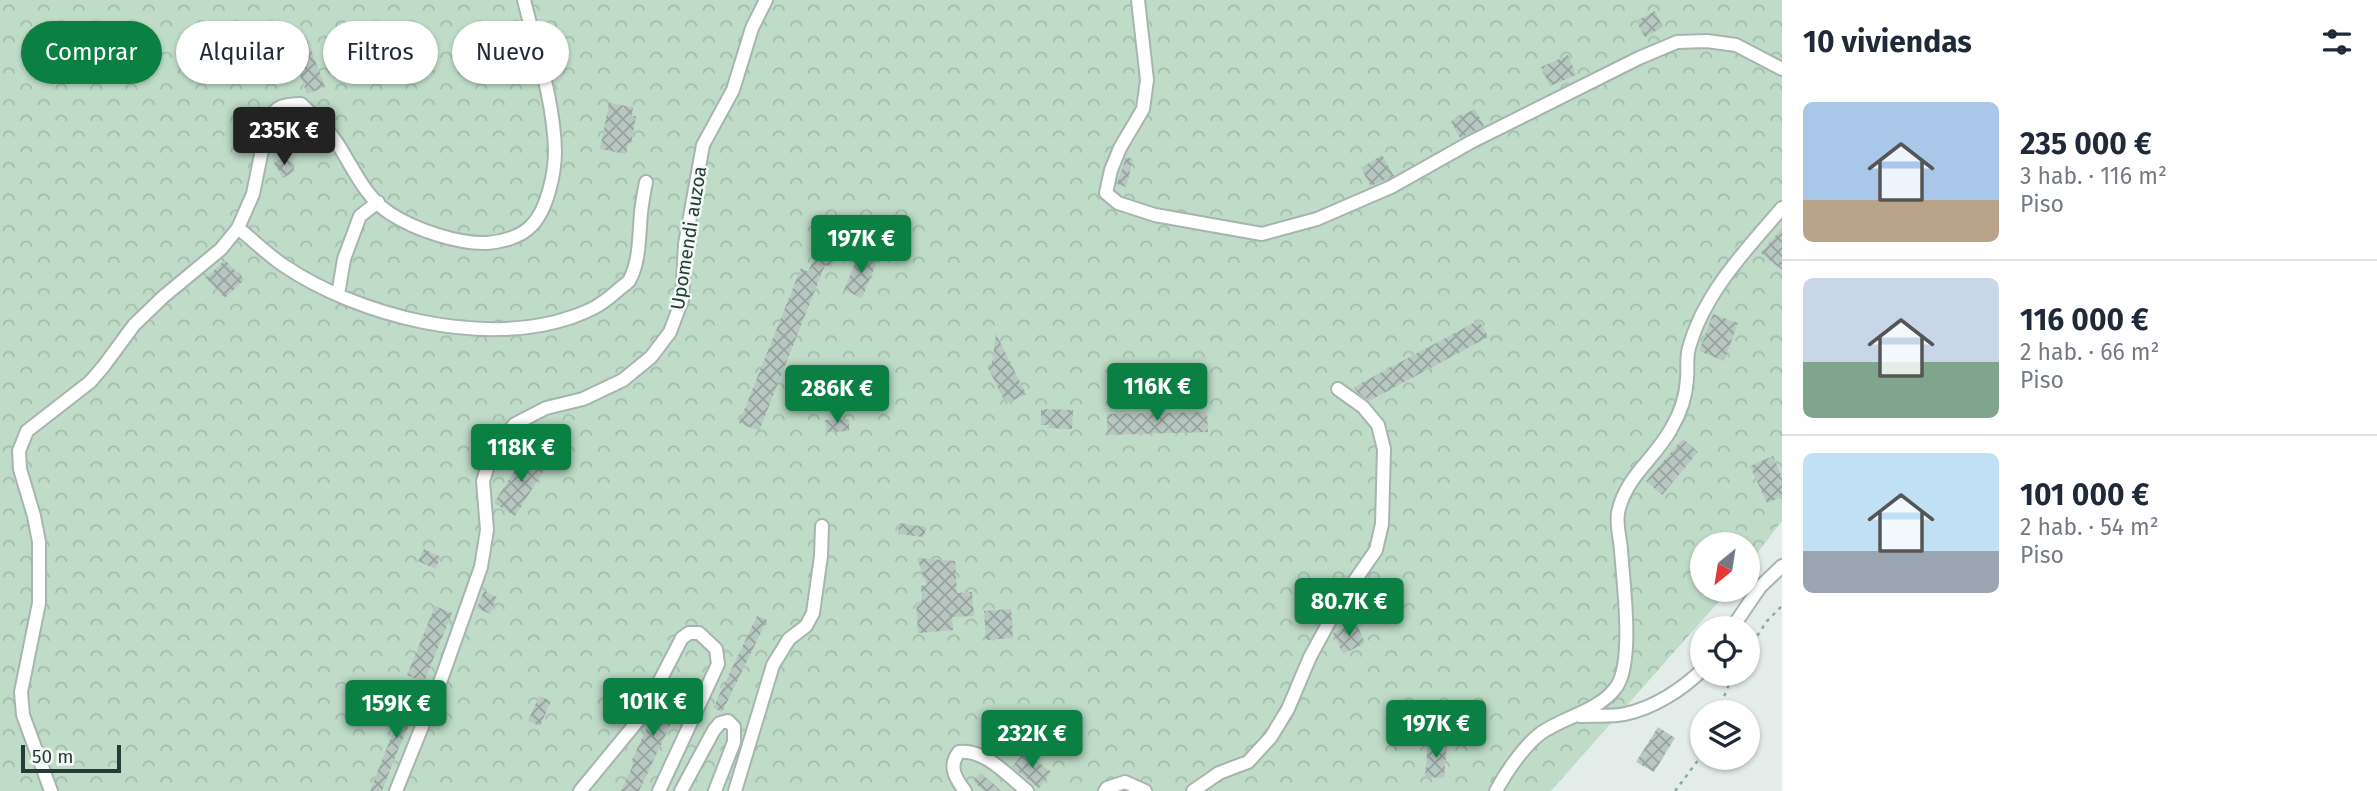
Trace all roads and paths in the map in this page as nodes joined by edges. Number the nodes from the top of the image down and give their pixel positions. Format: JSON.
{"nodes":[{"id":1,"x":524,"y":0,"type":"edge"},
{"id":2,"x":766,"y":0,"type":"edge"},
{"id":3,"x":1138,"y":0,"type":"edge"},
{"id":4,"x":1782,"y":69,"type":"edge"},
{"id":5,"x":646,"y":182,"type":"dead end"},
{"id":6,"x":377,"y":202,"type":"junction"},
{"id":7,"x":1782,"y":208,"type":"edge"},
{"id":8,"x":238,"y":228,"type":"junction"},
{"id":9,"x":338,"y":295,"type":"junction"},
{"id":10,"x":1338,"y":388,"type":"dead end"},
{"id":11,"x":822,"y":526,"type":"dead end"},
{"id":12,"x":1782,"y":566,"type":"edge"},
{"id":13,"x":1782,"y":606,"type":"edge"},
{"id":14,"x":1740,"y":616,"type":"edge"},
{"id":15,"x":1760,"y":632,"type":"edge"},
{"id":16,"x":1690,"y":682,"type":"edge"},
{"id":17,"x":1569,"y":717,"type":"junction"},
{"id":18,"x":1691,"y":770,"type":"edge"},
{"id":19,"x":51,"y":791,"type":"edge"},
{"id":20,"x":396,"y":791,"type":"edge"},
{"id":21,"x":580,"y":791,"type":"edge"},
{"id":22,"x":659,"y":791,"type":"edge"},
{"id":23,"x":681,"y":791,"type":"edge"},
{"id":24,"x":715,"y":791,"type":"edge"},
{"id":25,"x":736,"y":791,"type":"edge"},
{"id":26,"x":965,"y":791,"type":"edge"},
{"id":27,"x":1027,"y":791,"type":"edge"},
{"id":28,"x":1105,"y":791,"type":"edge"},
{"id":29,"x":1145,"y":791,"type":"edge"},
{"id":30,"x":1193,"y":791,"type":"edge"},
{"id":31,"x":1496,"y":791,"type":"edge"},
{"id":32,"x":1675,"y":791,"type":"edge"}],
"edges":[{"from":1,"to":6,"type":"lane"},
{"from":2,"to":20,"type":"lane","name":"Upomendi auzoa"},
{"from":3,"to":4,"type":"lane"},
{"from":5,"to":9,"type":"lane"},
{"from":6,"to":8,"type":"lane"},
{"from":6,"to":9,"type":"lane"},
{"from":7,"to":17,"type":"lane"},
{"from":8,"to":9,"type":"lane"},
{"from":8,"to":19,"type":"lane"},
{"from":10,"to":30,"type":"lane"},
{"from":11,"to":25,"type":"lane"},
{"from":12,"to":14,"type":"lane"},
{"from":13,"to":15,"type":"path"},
{"from":16,"to":17,"type":"lane"},
{"from":17,"to":31,"type":"lane"},
{"from":18,"to":32,"type":"path"},
{"from":21,"to":22,"type":"lane"},
{"from":23,"to":24,"type":"lane"},
{"from":26,"to":27,"type":"lane"},
{"from":28,"to":29,"type":"lane"}]}
